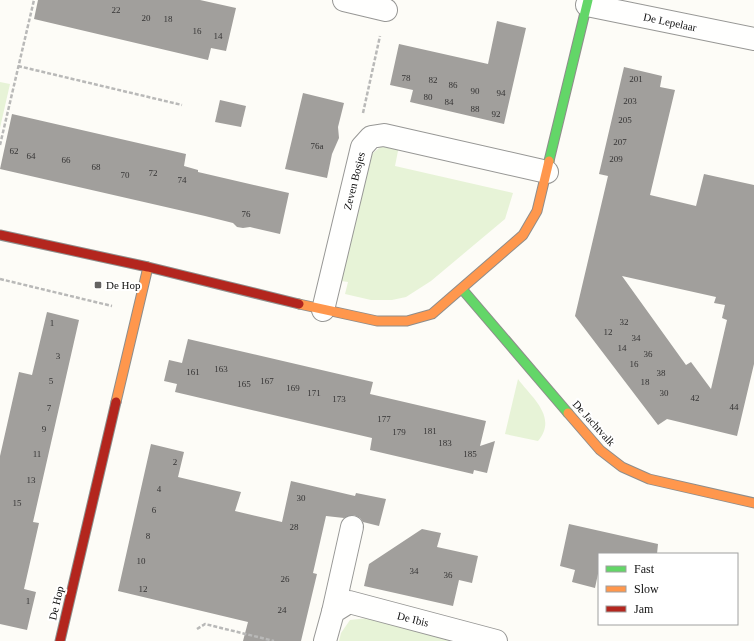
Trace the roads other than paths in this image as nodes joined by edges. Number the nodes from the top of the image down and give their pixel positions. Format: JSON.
{"nodes":[{"id":1,"x":344,"y":0,"type":"edge"},
{"id":2,"x":587,"y":2,"type":"edge"},
{"id":3,"x":386,"y":10,"type":"road end"},
{"id":4,"x":754,"y":39,"type":"edge"},
{"id":5,"x":546,"y":172,"type":"junction"},
{"id":6,"x":0,"y":235,"type":"edge"},
{"id":7,"x":148,"y":267,"type":"junction"},
{"id":8,"x":462,"y":289,"type":"junction"},
{"id":9,"x":323,"y":310,"type":"junction"},
{"id":10,"x":754,"y":503,"type":"edge"},
{"id":11,"x":352,"y":527,"type":"dead end"},
{"id":12,"x":333,"y":612,"type":"junction"},
{"id":13,"x":60,"y":641,"type":"edge"},
{"id":14,"x":325,"y":641,"type":"edge"},
{"id":15,"x":496,"y":641,"type":"edge"}],
"edges":[{"from":1,"to":3,"type":"street"},
{"from":2,"to":4,"type":"street","name":"De Lepelaar"},
{"from":2,"to":5,"type":"street"},
{"from":5,"to":8,"type":"street"},
{"from":5,"to":9,"type":"street","name":"Zeven Bosjes"},
{"from":6,"to":7,"type":"street"},
{"from":7,"to":9,"type":"street"},
{"from":7,"to":13,"type":"street","name":"De Hop"},
{"from":8,"to":9,"type":"street"},
{"from":8,"to":10,"type":"street","name":"De Jachtvalk"},
{"from":11,"to":12,"type":"street"},
{"from":12,"to":14,"type":"street"},
{"from":12,"to":15,"type":"street","name":"De Ibis"}]}
